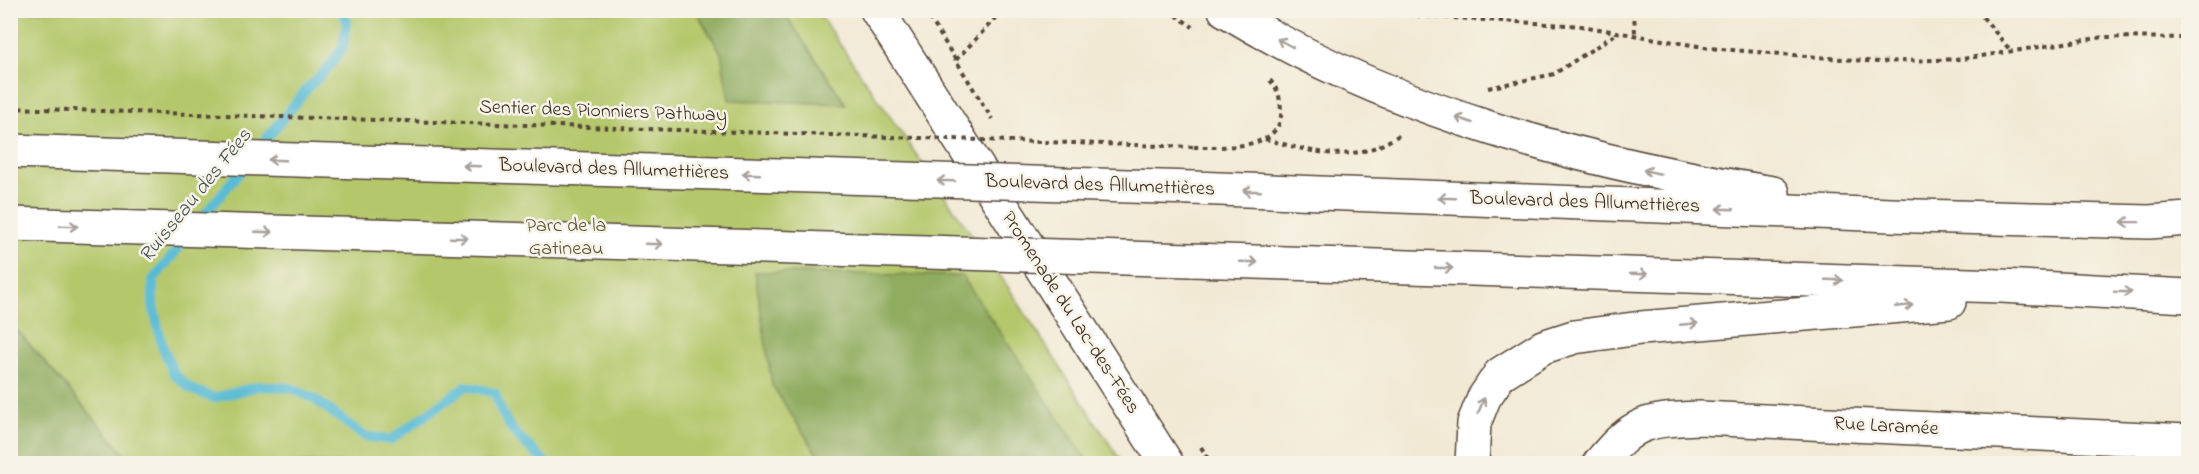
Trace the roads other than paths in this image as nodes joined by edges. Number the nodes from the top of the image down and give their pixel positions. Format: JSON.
{"nodes":[{"id":1,"x":877,"y":10,"type":"edge"},
{"id":2,"x":1225,"y":10,"type":"edge"},
{"id":3,"x":10,"y":151,"type":"edge"},
{"id":4,"x":1917,"y":216,"type":"junction"},
{"id":5,"x":2188,"y":219,"type":"edge"},
{"id":6,"x":10,"y":224,"type":"edge"},
{"id":7,"x":2078,"y":290,"type":"junction"},
{"id":8,"x":2188,"y":296,"type":"edge"},
{"id":9,"x":2188,"y":441,"type":"edge"},
{"id":10,"x":1167,"y":464,"type":"edge"},
{"id":11,"x":1472,"y":464,"type":"edge"},
{"id":12,"x":1599,"y":464,"type":"edge"}],
"edges":[{"from":1,"to":10,"type":"main road","name":"Promenade du Lac-des-Fées"},
{"from":4,"to":2,"type":"main road","one_way":true},
{"from":4,"to":3,"type":"main road","name":"Boulevard des Allumettières","one_way":true,"bridge":true},
{"from":5,"to":4,"type":"main road","name":"Boulevard des Allumettières","one_way":true},
{"from":6,"to":7,"type":"main road","one_way":true,"bridge":true},
{"from":7,"to":8,"type":"main road","one_way":true},
{"from":11,"to":7,"type":"main road","one_way":true},
{"from":9,"to":12,"type":"main road","name":"Rue Laramée"}]}
